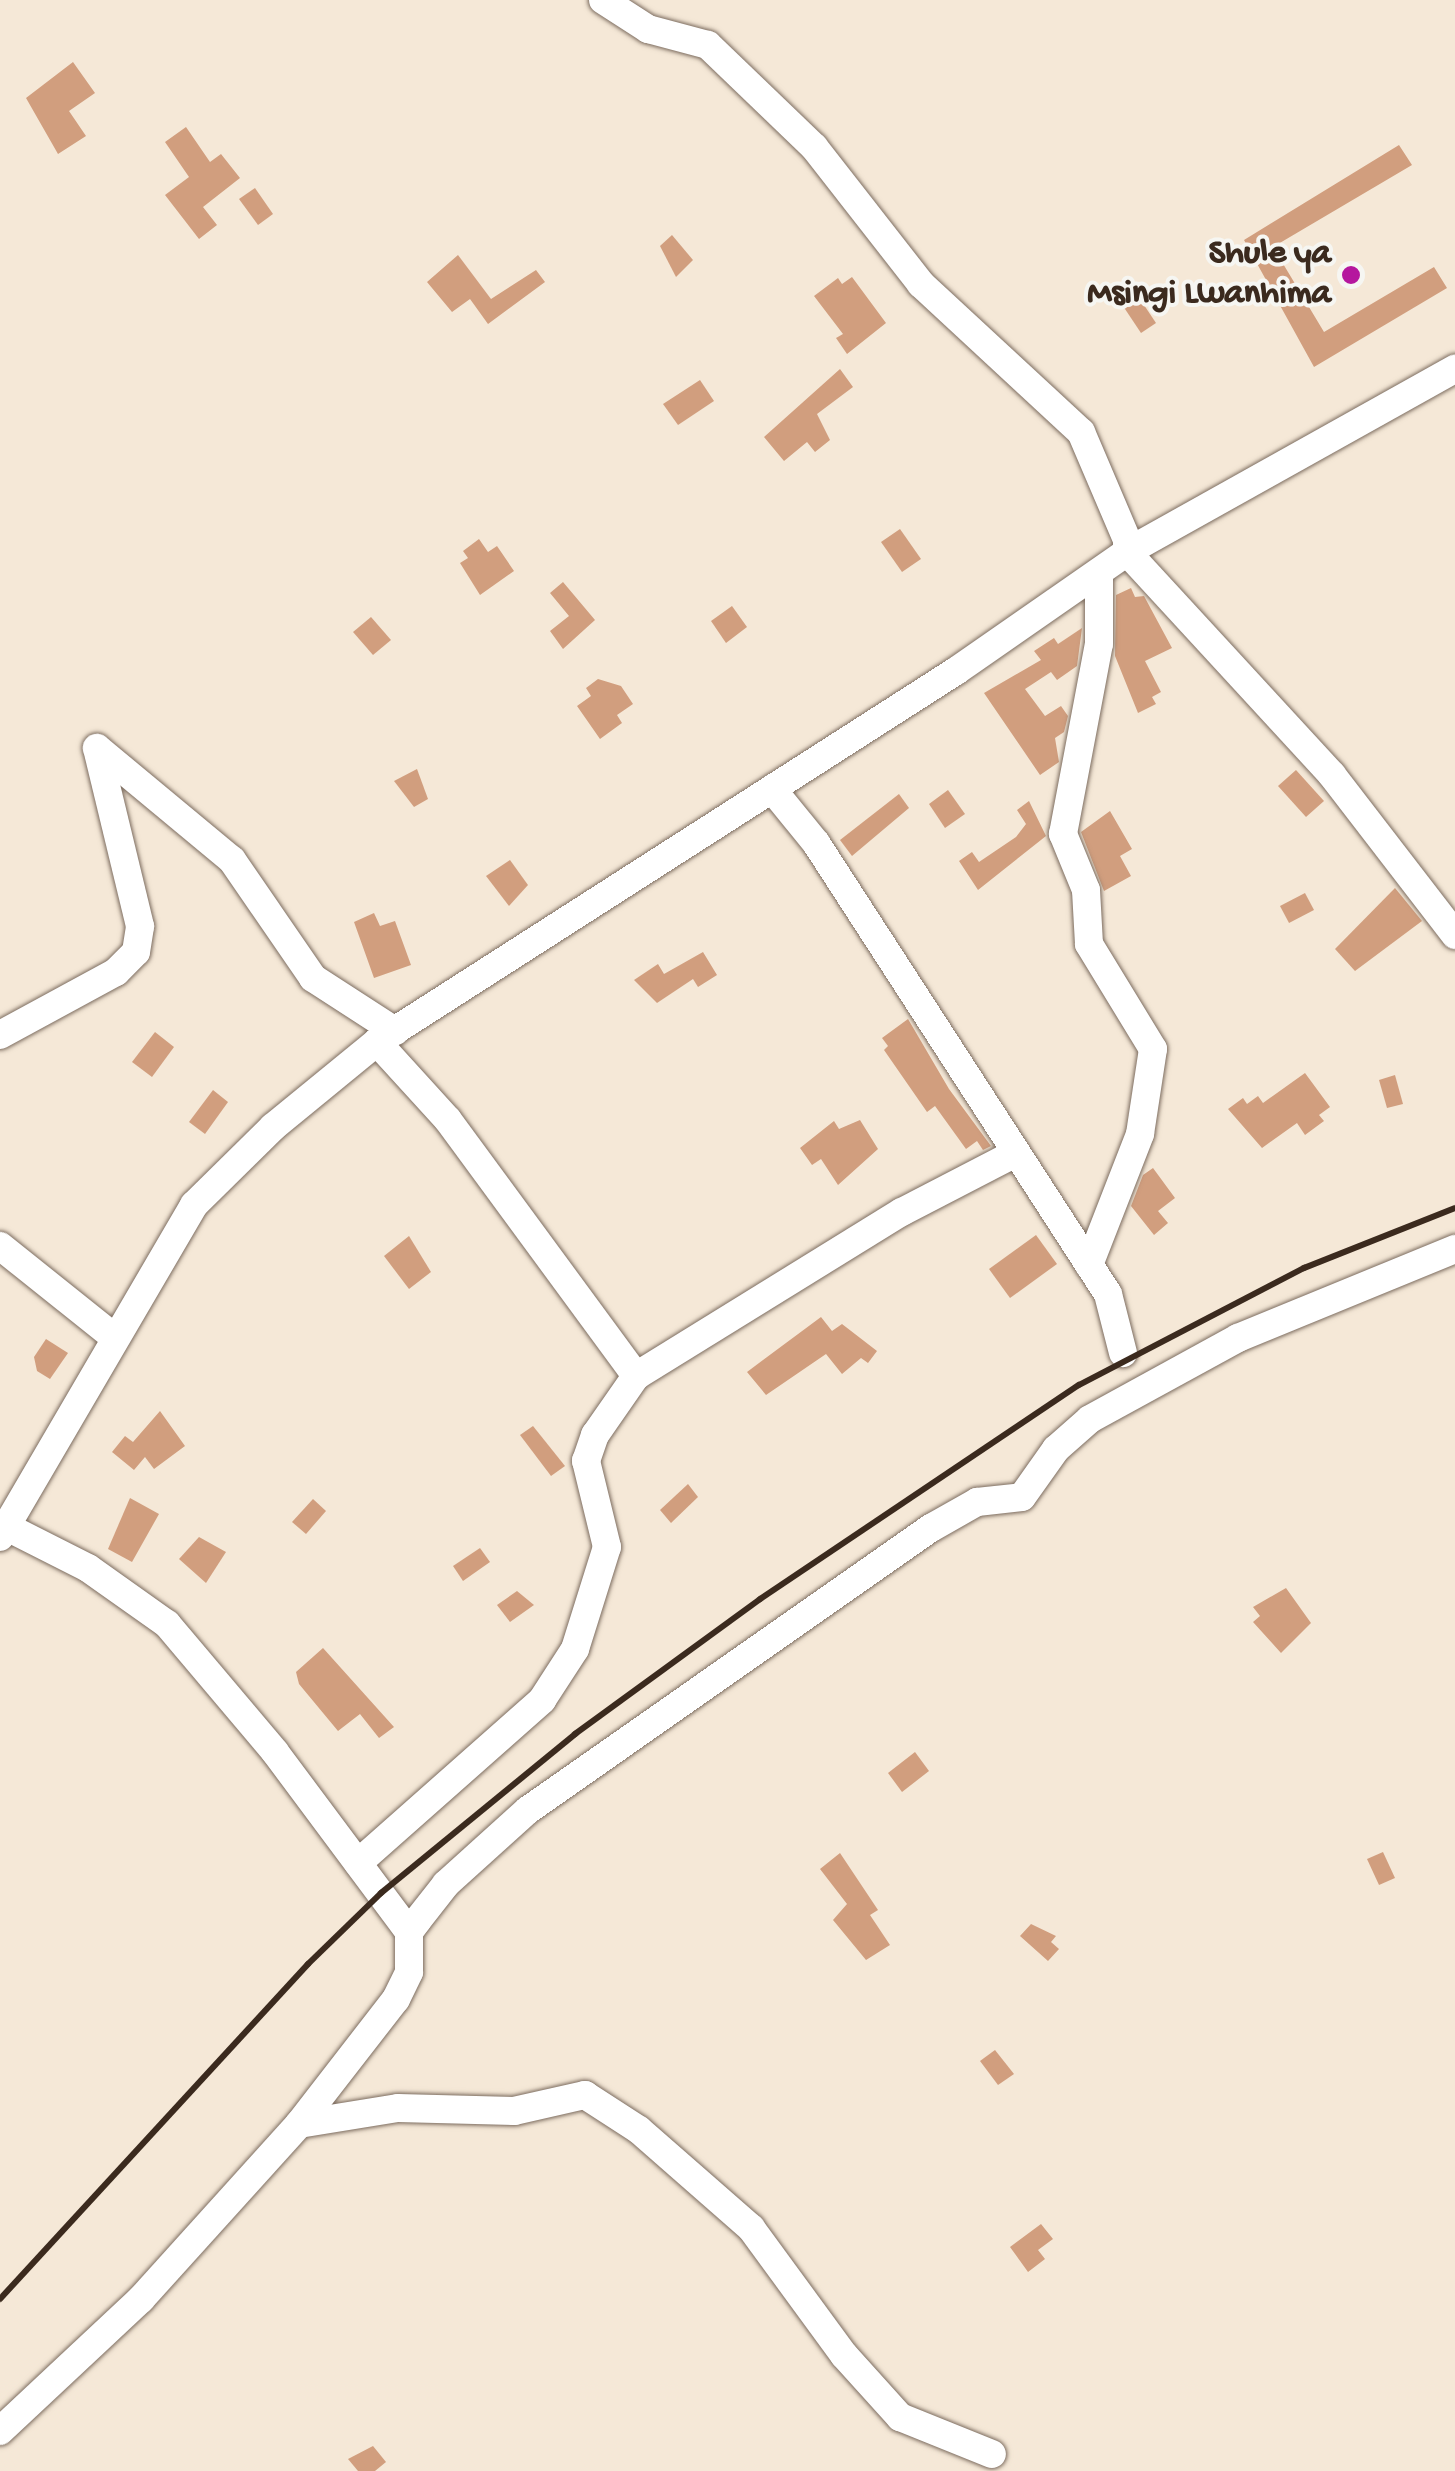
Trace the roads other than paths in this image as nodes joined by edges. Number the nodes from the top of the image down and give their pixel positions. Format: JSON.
{"nodes":[{"id":1,"x":604,"y":0,"type":"edge"},
{"id":2,"x":1455,"y":369,"type":"edge"},
{"id":3,"x":1127,"y":552,"type":"junction"},
{"id":4,"x":1099,"y":576,"type":"junction"},
{"id":5,"x":772,"y":789,"type":"junction"},
{"id":6,"x":1455,"y":935,"type":"edge"},
{"id":7,"x":0,"y":1035,"type":"edge"},
{"id":8,"x":386,"y":1036,"type":"junction"},
{"id":9,"x":1016,"y":1154,"type":"junction"},
{"id":10,"x":0,"y":1246,"type":"edge"},
{"id":11,"x":1455,"y":1249,"type":"edge"},
{"id":12,"x":1089,"y":1265,"type":"junction"},
{"id":13,"x":114,"y":1337,"type":"junction"},
{"id":14,"x":1122,"y":1354,"type":"dead end"},
{"id":15,"x":636,"y":1376,"type":"junction"},
{"id":16,"x":2,"y":1532,"type":"edge"},
{"id":17,"x":358,"y":1863,"type":"junction"},
{"id":18,"x":410,"y":1932,"type":"junction"},
{"id":19,"x":300,"y":2124,"type":"junction"},
{"id":20,"x":0,"y":2431,"type":"edge"},
{"id":21,"x":992,"y":2454,"type":"dead end"}],
"edges":[{"from":1,"to":3,"type":"street"},
{"from":2,"to":3,"type":"street"},
{"from":3,"to":4,"type":"street"},
{"from":3,"to":6,"type":"street"},
{"from":4,"to":5,"type":"street"},
{"from":4,"to":12,"type":"street"},
{"from":5,"to":8,"type":"street"},
{"from":5,"to":9,"type":"street"},
{"from":7,"to":8,"type":"street"},
{"from":8,"to":13,"type":"street"},
{"from":8,"to":15,"type":"street"},
{"from":9,"to":12,"type":"street"},
{"from":9,"to":15,"type":"street"},
{"from":10,"to":13,"type":"street"},
{"from":11,"to":18,"type":"street"},
{"from":12,"to":14,"type":"street"},
{"from":13,"to":16,"type":"street"},
{"from":15,"to":17,"type":"street"},
{"from":16,"to":17,"type":"street"},
{"from":17,"to":18,"type":"street"},
{"from":18,"to":19,"type":"street"},
{"from":19,"to":20,"type":"street"},
{"from":19,"to":21,"type":"street"}]}
